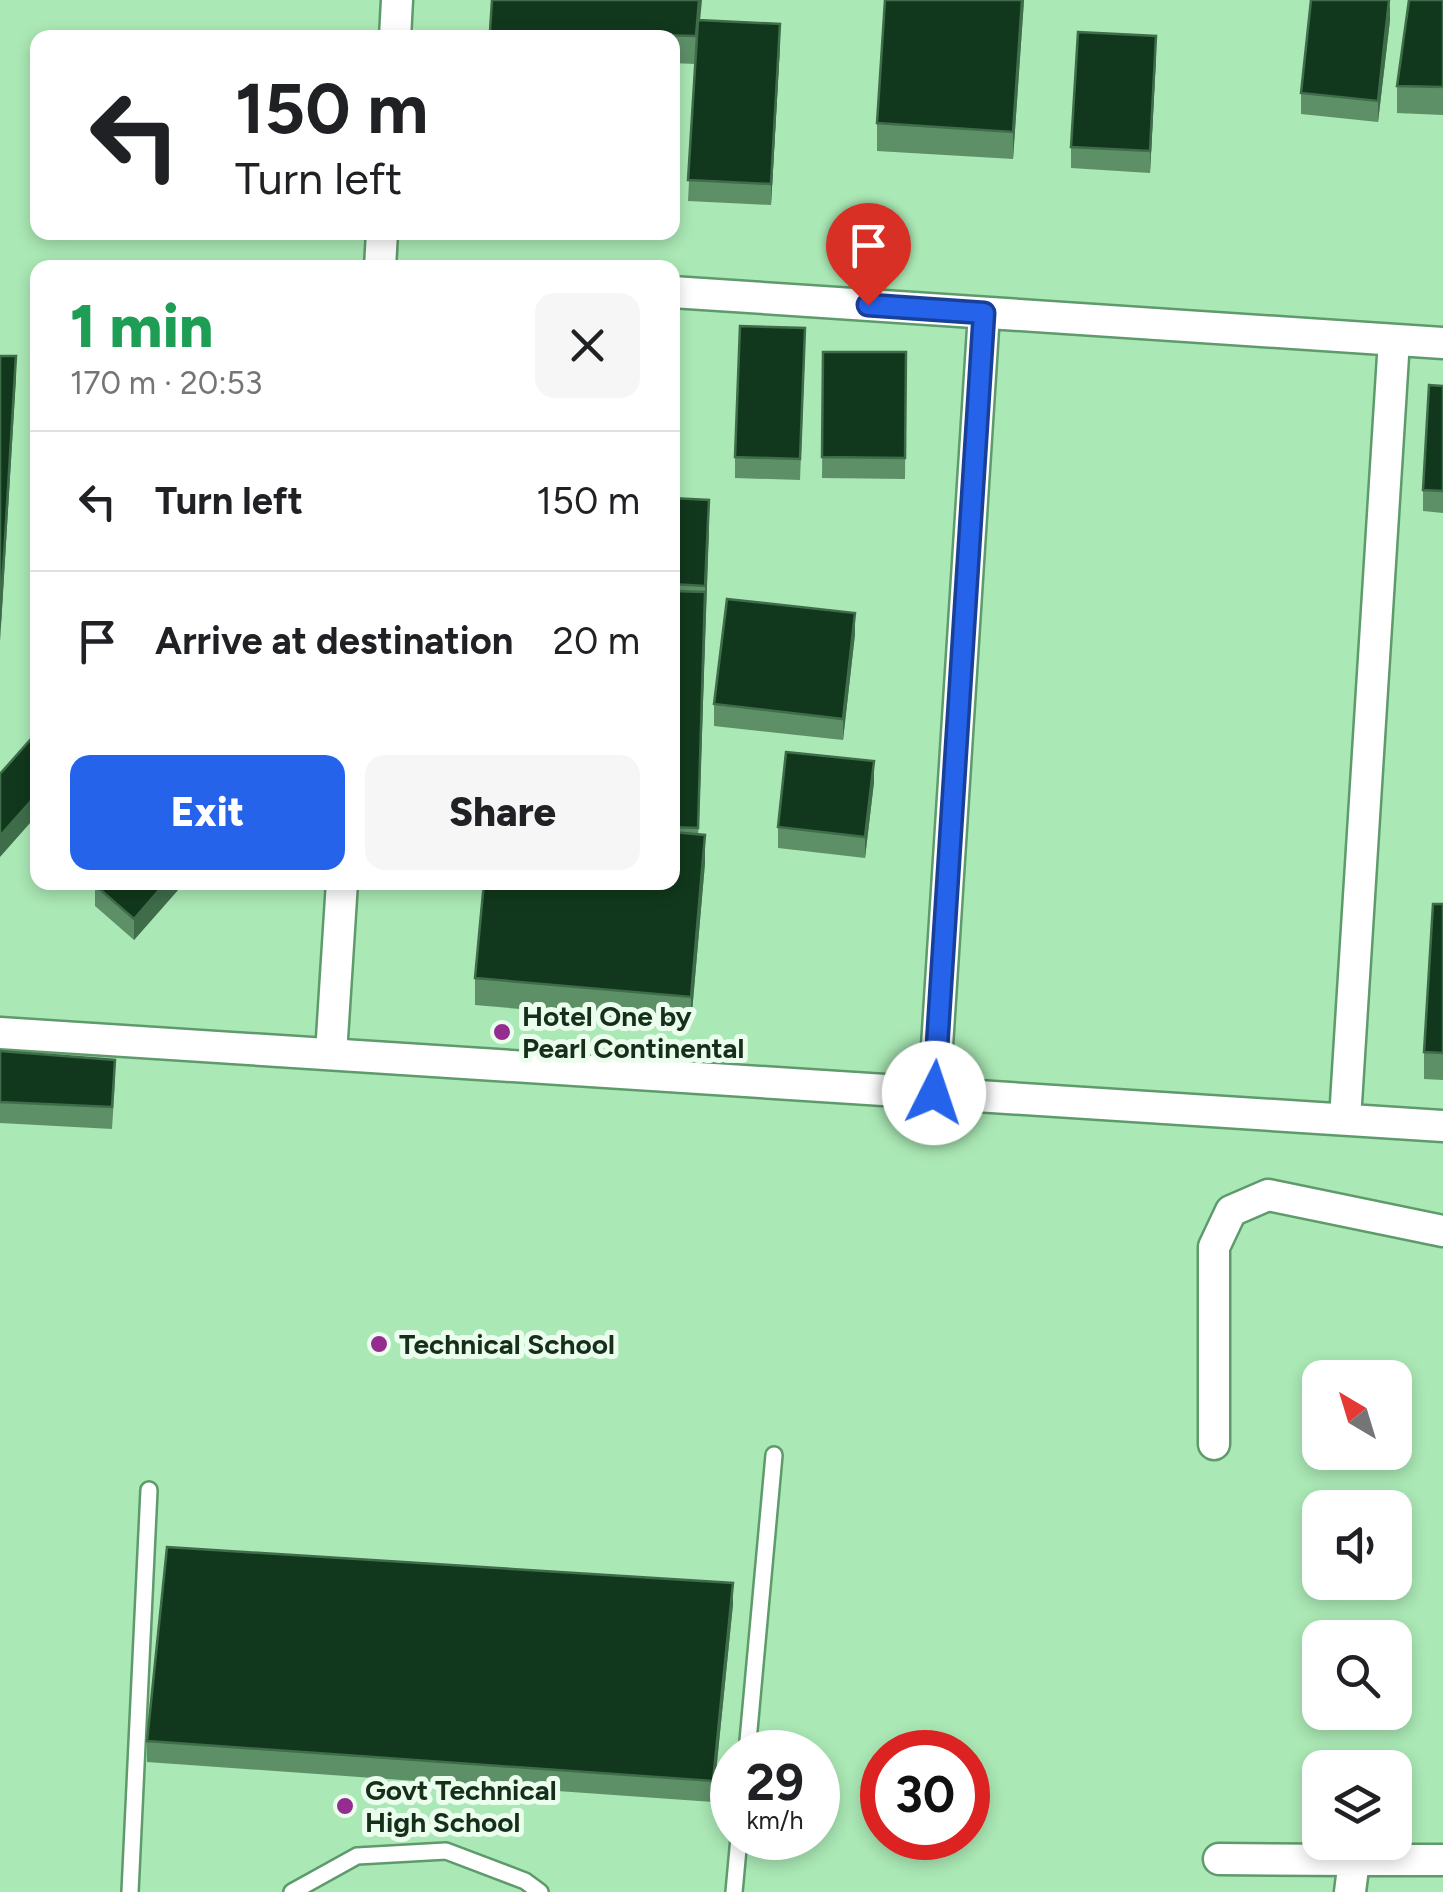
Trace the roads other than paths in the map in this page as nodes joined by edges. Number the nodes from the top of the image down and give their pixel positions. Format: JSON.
{"nodes":[{"id":1,"x":398,"y":0,"type":"edge"},
{"id":2,"x":396,"y":30,"type":"edge"},
{"id":3,"x":680,"y":293,"type":"edge"},
{"id":4,"x":984,"y":313,"type":"junction"},
{"id":5,"x":1394,"y":340,"type":"junction"},
{"id":6,"x":1443,"y":343,"type":"edge"},
{"id":7,"x":341,"y":890,"type":"edge"},
{"id":8,"x":0,"y":1033,"type":"edge"},
{"id":9,"x":331,"y":1054,"type":"junction"},
{"id":10,"x":934,"y":1093,"type":"junction"},
{"id":11,"x":1345,"y":1120,"type":"junction"},
{"id":12,"x":1443,"y":1126,"type":"edge"},
{"id":13,"x":1443,"y":1231,"type":"edge"},
{"id":14,"x":1214,"y":1444,"type":"dead end"},
{"id":15,"x":774,"y":1455,"type":"dead end"},
{"id":16,"x":148,"y":1490,"type":"dead end"},
{"id":17,"x":749,"y":1730,"type":"edge"},
{"id":18,"x":1219,"y":1859,"type":"dead end"},
{"id":19,"x":737,"y":1860,"type":"edge"},
{"id":20,"x":1302,"y":1860,"type":"edge"},
{"id":21,"x":1354,"y":1860,"type":"edge"},
{"id":22,"x":1412,"y":1860,"type":"edge"},
{"id":23,"x":1443,"y":1860,"type":"edge"},
{"id":24,"x":130,"y":1892,"type":"edge"},
{"id":25,"x":292,"y":1892,"type":"edge"},
{"id":26,"x":540,"y":1892,"type":"edge"},
{"id":27,"x":734,"y":1892,"type":"edge"},
{"id":28,"x":1350,"y":1892,"type":"edge"}],
"edges":[{"from":1,"to":2,"type":"street"},
{"from":3,"to":4,"type":"street"},
{"from":4,"to":5,"type":"street"},
{"from":4,"to":10,"type":"street"},
{"from":5,"to":6,"type":"street"},
{"from":5,"to":11,"type":"street"},
{"from":7,"to":9,"type":"street"},
{"from":8,"to":9,"type":"street"},
{"from":9,"to":10,"type":"street"},
{"from":10,"to":11,"type":"street"},
{"from":11,"to":12,"type":"street"},
{"from":13,"to":14,"type":"street"},
{"from":15,"to":17,"type":"lane"},
{"from":16,"to":24,"type":"lane"},
{"from":18,"to":20,"type":"street"},
{"from":19,"to":27,"type":"lane"},
{"from":21,"to":28,"type":"street"},
{"from":22,"to":23,"type":"street"},
{"from":25,"to":26,"type":"lane"}]}
